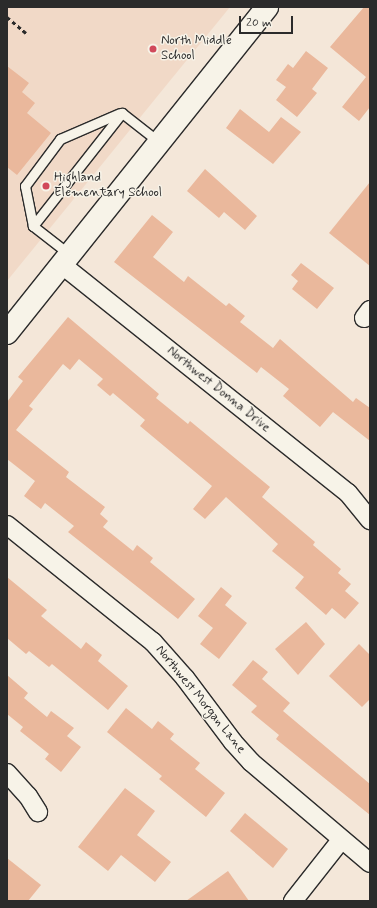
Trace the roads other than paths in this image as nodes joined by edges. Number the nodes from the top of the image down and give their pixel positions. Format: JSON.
{"nodes":[{"id":1,"x":267,"y":7,"type":"edge"},
{"id":2,"x":122,"y":113,"type":"junction"},
{"id":3,"x":159,"y":142,"type":"junction"},
{"id":4,"x":33,"y":226,"type":"junction"},
{"id":5,"x":65,"y":259,"type":"junction"},
{"id":6,"x":7,"y":333,"type":"edge"},
{"id":7,"x":370,"y":520,"type":"edge"},
{"id":8,"x":7,"y":525,"type":"edge"},
{"id":9,"x":7,"y":773,"type":"edge"},
{"id":10,"x":38,"y":812,"type":"dead end"},
{"id":11,"x":341,"y":840,"type":"junction"},
{"id":12,"x":370,"y":863,"type":"edge"},
{"id":13,"x":293,"y":901,"type":"edge"}],
"edges":[{"from":1,"to":3,"type":"main road"},
{"from":2,"to":3,"type":"lane"},
{"from":2,"to":4,"type":"lane"},
{"from":2,"to":4,"type":"lane"},
{"from":3,"to":5,"type":"main road"},
{"from":4,"to":5,"type":"lane"},
{"from":5,"to":6,"type":"main road"},
{"from":5,"to":7,"type":"street","name":"Northwest Donna Drive"},
{"from":8,"to":11,"type":"street","name":"Northwest Morgan Lane"},
{"from":9,"to":10,"type":"street"},
{"from":11,"to":12,"type":"street","name":"Northwest Morgan Lane"},
{"from":11,"to":13,"type":"street"}]}
